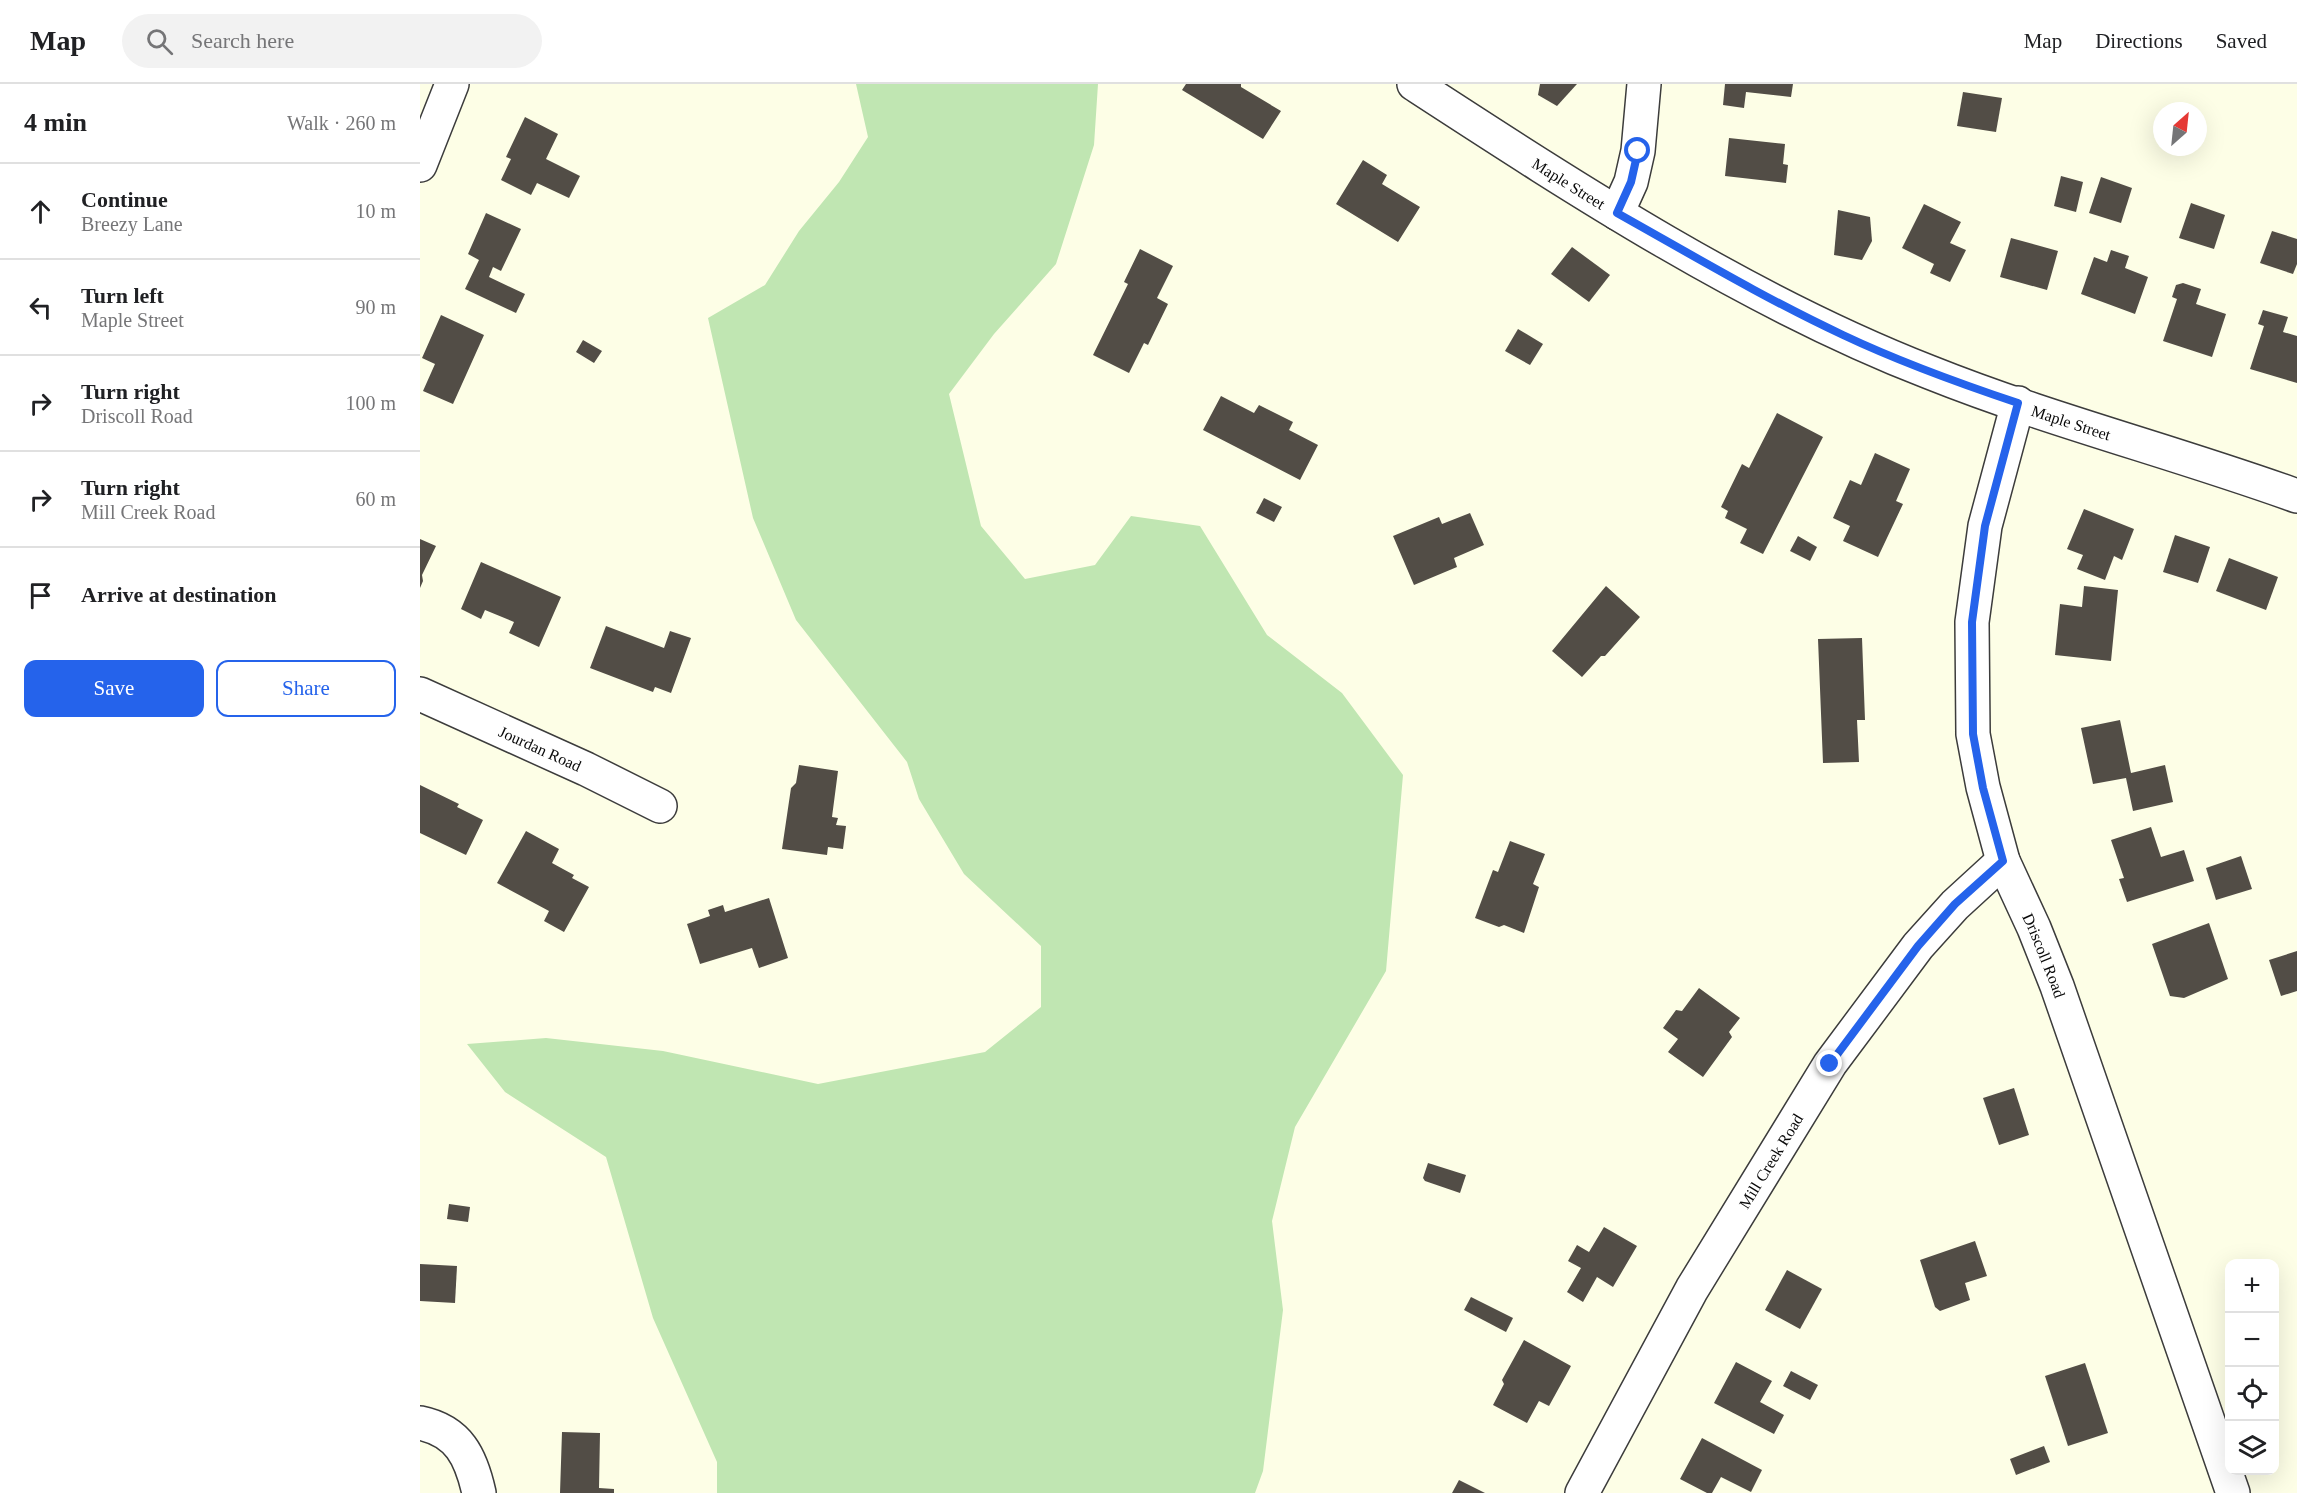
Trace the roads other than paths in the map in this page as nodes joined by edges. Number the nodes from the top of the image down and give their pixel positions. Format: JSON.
{"nodes":[{"id":1,"x":452,"y":84,"type":"edge"},
{"id":2,"x":1414,"y":84,"type":"edge"},
{"id":3,"x":1644,"y":84,"type":"edge"},
{"id":4,"x":428,"y":122,"type":"edge"},
{"id":5,"x":420,"y":165,"type":"edge"},
{"id":6,"x":1617,"y":213,"type":"junction"},
{"id":7,"x":2018,"y":403,"type":"junction"},
{"id":8,"x":2297,"y":496,"type":"edge"},
{"id":9,"x":420,"y":694,"type":"edge"},
{"id":10,"x":660,"y":806,"type":"dead end"},
{"id":11,"x":2003,"y":861,"type":"junction"},
{"id":12,"x":420,"y":1423,"type":"edge"},
{"id":13,"x":479,"y":1493,"type":"edge"},
{"id":14,"x":1582,"y":1493,"type":"edge"},
{"id":15,"x":2233,"y":1493,"type":"edge"}],
"edges":[{"from":1,"to":4,"type":"street"},
{"from":2,"to":6,"type":"street","name":"Maple Street"},
{"from":3,"to":6,"type":"street"},
{"from":4,"to":5,"type":"street"},
{"from":6,"to":7,"type":"street","name":"Maple Street"},
{"from":7,"to":8,"type":"street","name":"Maple Street"},
{"from":7,"to":11,"type":"street","name":"Driscoll Road"},
{"from":9,"to":10,"type":"street","name":"Jourdan Road"},
{"from":11,"to":14,"type":"street","name":"Mill Creek Road"},
{"from":11,"to":15,"type":"street","name":"Driscoll Road"},
{"from":12,"to":13,"type":"street"}]}
